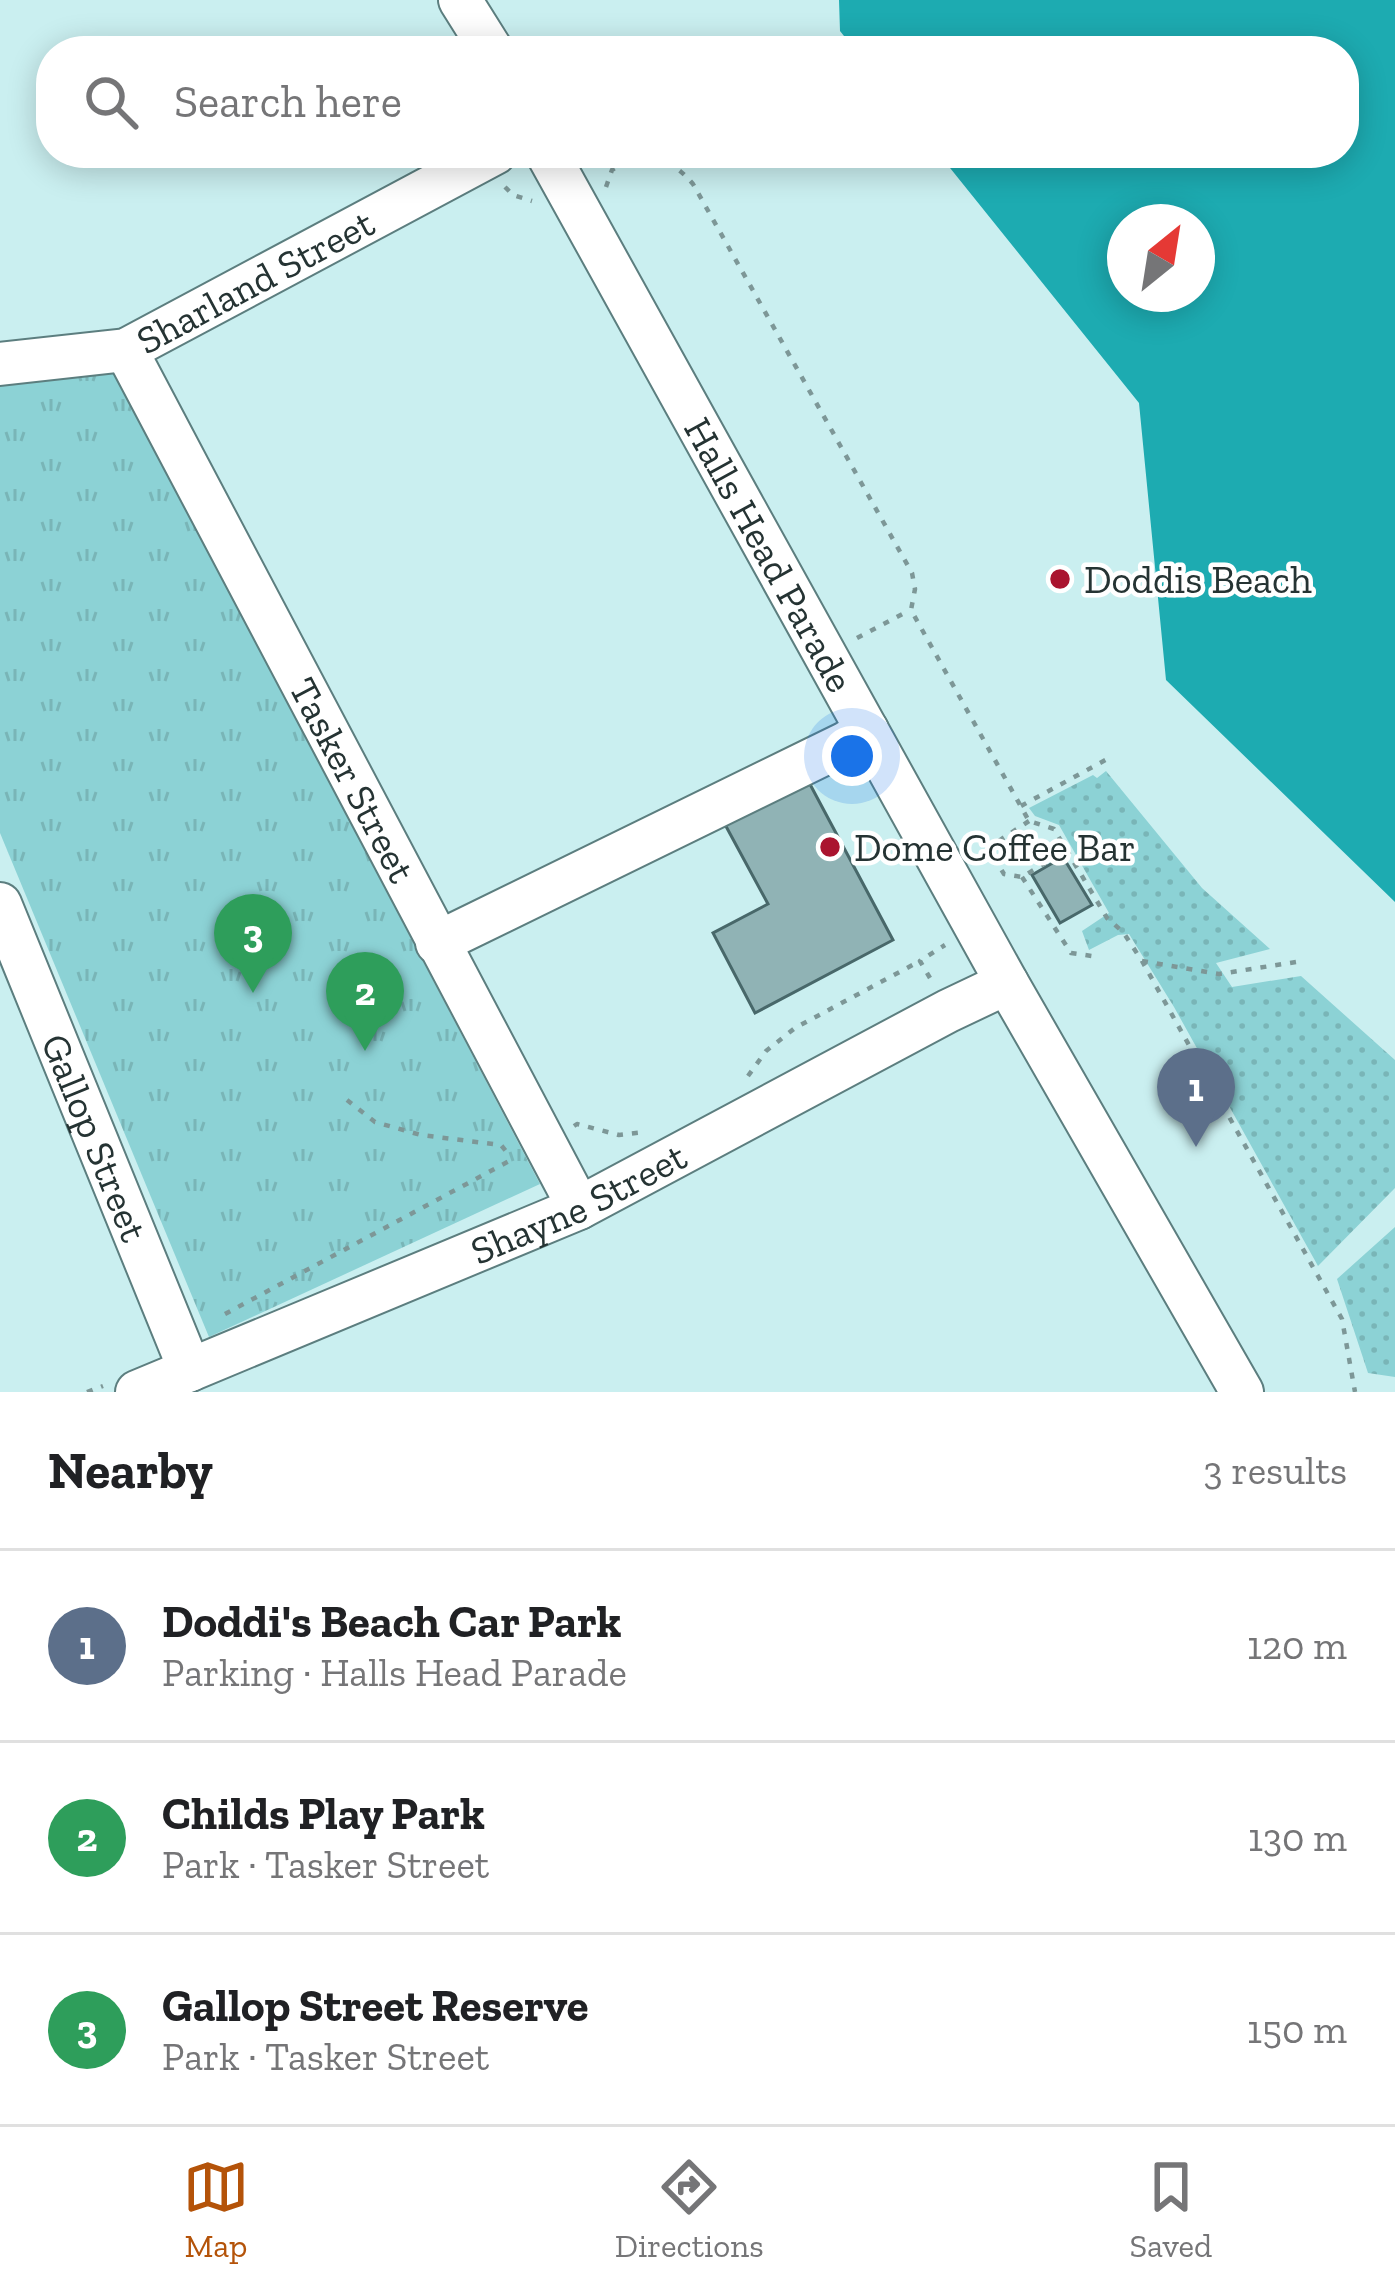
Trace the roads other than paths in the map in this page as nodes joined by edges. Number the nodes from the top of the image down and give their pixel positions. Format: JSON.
{"nodes":[{"id":1,"x":460,"y":0,"type":"edge"},
{"id":2,"x":483,"y":36,"type":"edge"},
{"id":3,"x":467,"y":168,"type":"edge"},
{"id":4,"x":555,"y":168,"type":"edge"},
{"id":5,"x":126,"y":350,"type":"junction"},
{"id":6,"x":0,"y":364,"type":"edge"},
{"id":7,"x":867,"y":730,"type":"junction"},
{"id":8,"x":0,"y":904,"type":"edge"},
{"id":9,"x":437,"y":943,"type":"junction"},
{"id":10,"x":1006,"y":983,"type":"junction"},
{"id":11,"x":579,"y":1208,"type":"junction"},
{"id":12,"x":183,"y":1353,"type":"junction"},
{"id":13,"x":124,"y":1387,"type":"edge"},
{"id":14,"x":1242,"y":1392,"type":"edge"}],
"edges":[{"from":1,"to":2,"type":"street"},
{"from":3,"to":5,"type":"street","name":"Sharland Street"},
{"from":4,"to":7,"type":"street","name":"Halls Head Parade"},
{"from":5,"to":6,"type":"street","name":"Sharland Street"},
{"from":5,"to":9,"type":"street","name":"Tasker Street"},
{"from":7,"to":9,"type":"street"},
{"from":7,"to":10,"type":"street","name":"Halls Head Parade"},
{"from":8,"to":12,"type":"street","name":"Gallop Street"},
{"from":9,"to":11,"type":"street","name":"Tasker Street"},
{"from":10,"to":11,"type":"street","name":"Shayne Street"},
{"from":10,"to":14,"type":"street","name":"Halls Head Parade"},
{"from":11,"to":12,"type":"street","name":"Shayne Street"},
{"from":12,"to":13,"type":"street","name":"Shayne Street"}]}
